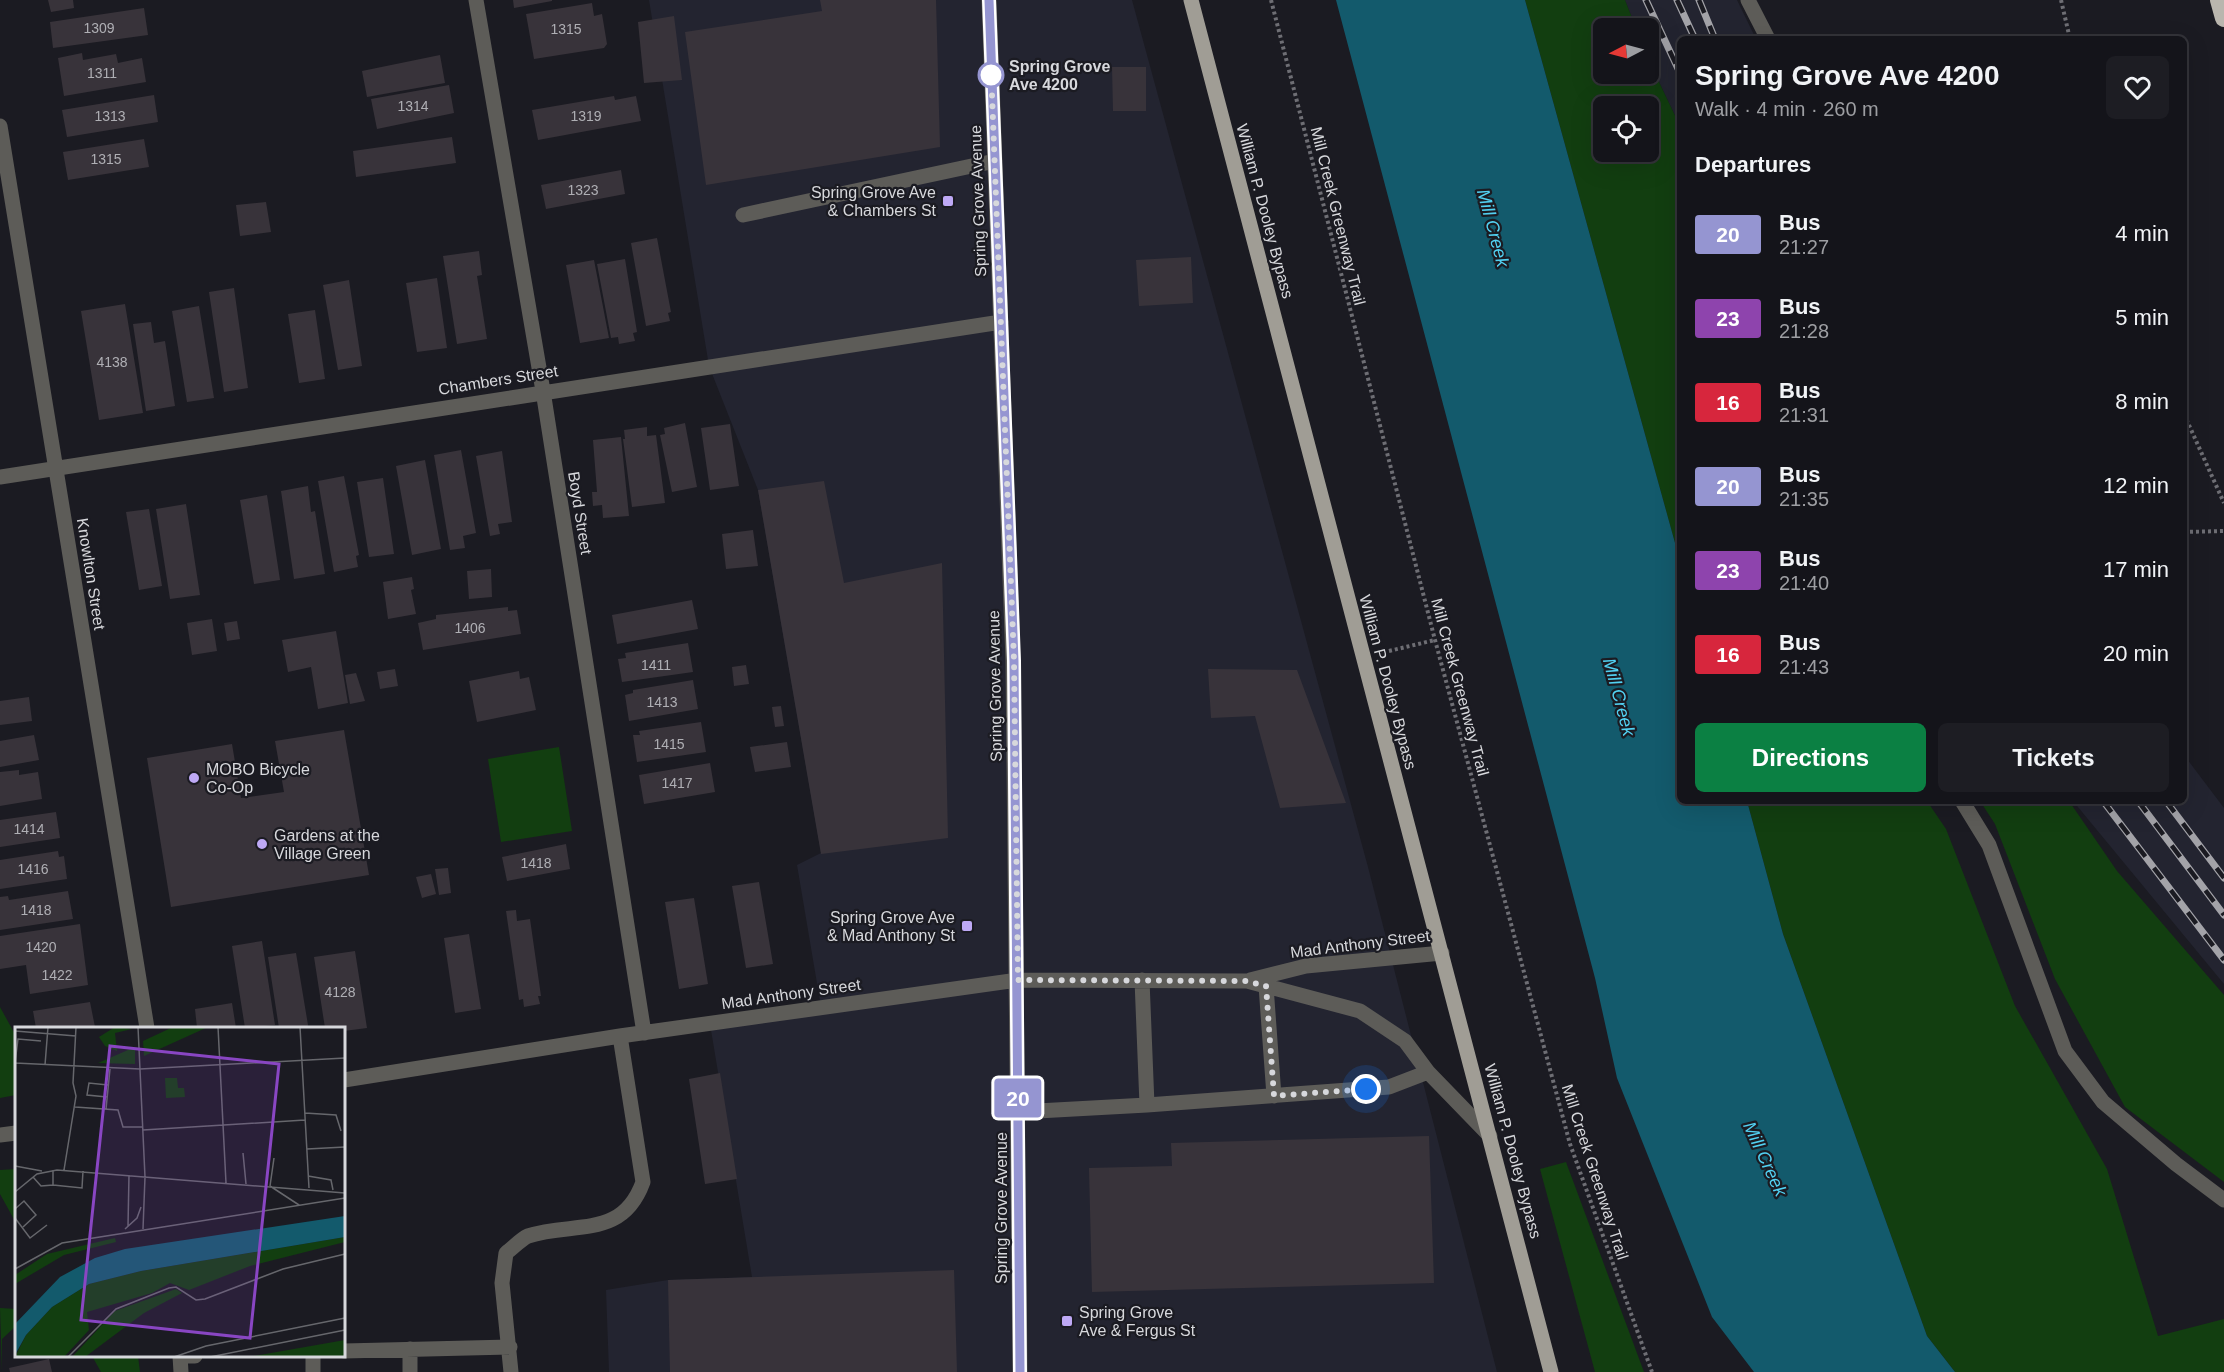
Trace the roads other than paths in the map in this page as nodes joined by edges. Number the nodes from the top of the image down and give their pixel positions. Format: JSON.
{"nodes":[{"id":1,"x":476,"y":0,"type":"edge"},
{"id":2,"x":988,"y":0,"type":"edge"},
{"id":3,"x":1191,"y":0,"type":"edge"},
{"id":4,"x":1748,"y":0,"type":"edge"},
{"id":5,"x":2219,"y":0,"type":"edge"},
{"id":6,"x":2224,"y":18,"type":"edge"},
{"id":7,"x":1766,"y":36,"type":"edge"},
{"id":8,"x":0,"y":126,"type":"edge"},
{"id":9,"x":995,"y":161,"type":"junction"},
{"id":10,"x":743,"y":215,"type":"dead end"},
{"id":11,"x":1001,"y":322,"type":"junction"},
{"id":12,"x":543,"y":391,"type":"junction"},
{"id":13,"x":55,"y":467,"type":"junction"},
{"id":14,"x":0,"y":477,"type":"edge"},
{"id":15,"x":1964,"y":804,"type":"edge"},
{"id":16,"x":1442,"y":952,"type":"junction"},
{"id":17,"x":1018,"y":980,"type":"junction"},
{"id":18,"x":1142,"y":980,"type":"junction"},
{"id":19,"x":1246,"y":981,"type":"junction"},
{"id":20,"x":1266,"y":986,"type":"junction"},
{"id":21,"x":147,"y":1027,"type":"edge"},
{"id":22,"x":644,"y":1033,"type":"junction"},
{"id":23,"x":620,"y":1036,"type":"junction"},
{"id":24,"x":1428,"y":1072,"type":"junction"},
{"id":25,"x":345,"y":1080,"type":"edge"},
{"id":26,"x":1274,"y":1096,"type":"junction"},
{"id":27,"x":1147,"y":1106,"type":"junction"},
{"id":28,"x":1018,"y":1112,"type":"junction"},
{"id":29,"x":15,"y":1133,"type":"edge"},
{"id":30,"x":0,"y":1135,"type":"edge"},
{"id":31,"x":1490,"y":1136,"type":"junction"},
{"id":32,"x":2224,"y":1200,"type":"edge"},
{"id":33,"x":510,"y":1347,"type":"junction"},
{"id":34,"x":410,"y":1349,"type":"junction"},
{"id":35,"x":345,"y":1351,"type":"edge"},
{"id":36,"x":180,"y":1357,"type":"edge"},
{"id":37,"x":181,"y":1372,"type":"edge"},
{"id":38,"x":410,"y":1372,"type":"edge"},
{"id":39,"x":511,"y":1372,"type":"edge"},
{"id":40,"x":1020,"y":1372,"type":"edge"},
{"id":41,"x":1551,"y":1372,"type":"edge"}],
"edges":[{"from":1,"to":12,"type":"street","name":"Boyd Street"},
{"from":2,"to":9,"type":"street","name":"Spring Grove Avenue"},
{"from":3,"to":16,"type":"main road","name":"William P. Dooley Bypass"},
{"from":4,"to":7,"type":"street"},
{"from":5,"to":6,"type":"highway"},
{"from":8,"to":13,"type":"street","name":"Knowlton Street"},
{"from":9,"to":10,"type":"street"},
{"from":9,"to":11,"type":"street","name":"Spring Grove Avenue"},
{"from":11,"to":12,"type":"street","name":"Chambers Street"},
{"from":11,"to":17,"type":"street","name":"Spring Grove Avenue"},
{"from":12,"to":13,"type":"street","name":"Chambers Street"},
{"from":12,"to":22,"type":"street","name":"Boyd Street"},
{"from":13,"to":14,"type":"street","name":"Chambers Street"},
{"from":13,"to":21,"type":"street","name":"Knowlton Street"},
{"from":15,"to":32,"type":"street"},
{"from":16,"to":19,"type":"street","name":"Mad Anthony Street"},
{"from":16,"to":31,"type":"main road","name":"William P. Dooley Bypass"},
{"from":17,"to":18,"type":"street","name":"Mad Anthony Street"},
{"from":17,"to":22,"type":"street","name":"Mad Anthony Street"},
{"from":17,"to":28,"type":"street","name":"Spring Grove Avenue"},
{"from":18,"to":19,"type":"street","name":"Mad Anthony Street"},
{"from":18,"to":27,"type":"street"},
{"from":19,"to":20,"type":"street","name":"Mad Anthony Street"},
{"from":20,"to":24,"type":"street","name":"Mad Anthony Street"},
{"from":20,"to":26,"type":"street"},
{"from":22,"to":23,"type":"street","name":"Mad Anthony Street"},
{"from":23,"to":25,"type":"street","name":"Mad Anthony Street"},
{"from":23,"to":33,"type":"street"},
{"from":24,"to":26,"type":"street"},
{"from":24,"to":31,"type":"street","name":"Mad Anthony Street"},
{"from":26,"to":27,"type":"street"},
{"from":27,"to":28,"type":"street"},
{"from":28,"to":40,"type":"street","name":"Spring Grove Avenue"},
{"from":29,"to":30,"type":"street"},
{"from":31,"to":41,"type":"main road","name":"William P. Dooley Bypass"},
{"from":33,"to":34,"type":"street"},
{"from":33,"to":39,"type":"street"},
{"from":34,"to":35,"type":"street"},
{"from":34,"to":38,"type":"street"},
{"from":36,"to":37,"type":"street"}]}
